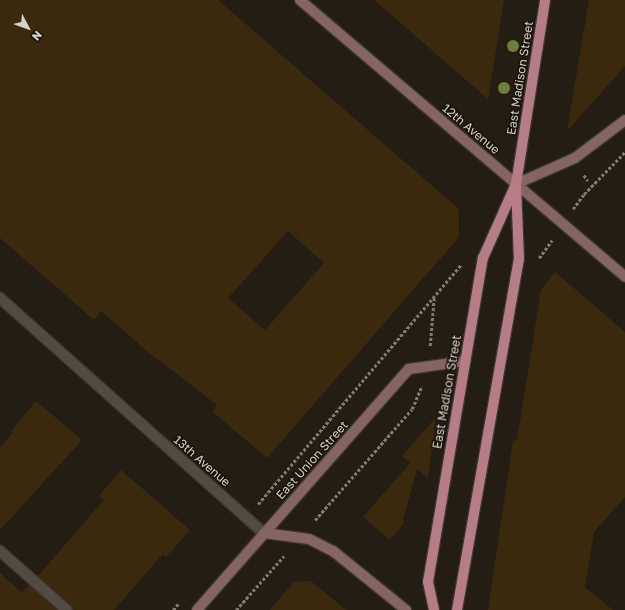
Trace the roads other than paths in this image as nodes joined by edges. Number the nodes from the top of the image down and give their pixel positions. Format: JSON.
{"nodes":[{"id":1,"x":300,"y":0,"type":"edge"},
{"id":2,"x":545,"y":0,"type":"edge"},
{"id":3,"x":625,"y":120,"type":"edge"},
{"id":4,"x":516,"y":184,"type":"junction"},
{"id":5,"x":625,"y":277,"type":"edge"},
{"id":6,"x":0,"y":298,"type":"edge"},
{"id":7,"x":465,"y":361,"type":"junction"},
{"id":8,"x":264,"y":533,"type":"junction"},
{"id":9,"x":0,"y":551,"type":"edge"},
{"id":10,"x":67,"y":610,"type":"edge"},
{"id":11,"x":197,"y":610,"type":"edge"},
{"id":12,"x":406,"y":610,"type":"edge"},
{"id":13,"x":434,"y":610,"type":"edge"},
{"id":14,"x":457,"y":610,"type":"edge"}],
"edges":[{"from":1,"to":4,"type":"main road","name":"12th Avenue"},
{"from":2,"to":4,"type":"main road","name":"East Madison Street"},
{"from":3,"to":4,"type":"main road"},
{"from":4,"to":5,"type":"main road","name":"12th Avenue"},
{"from":4,"to":7,"type":"main road","name":"East Madison Street"},
{"from":4,"to":14,"type":"main road","name":"East Madison Street"},
{"from":6,"to":8,"type":"street","name":"13th Avenue"},
{"from":7,"to":8,"type":"main road","name":"East Union Street"},
{"from":7,"to":13,"type":"main road","name":"East Madison Street"},
{"from":8,"to":11,"type":"main road","name":"East Union Street"},
{"from":8,"to":12,"type":"main road"},
{"from":9,"to":10,"type":"street"}]}
